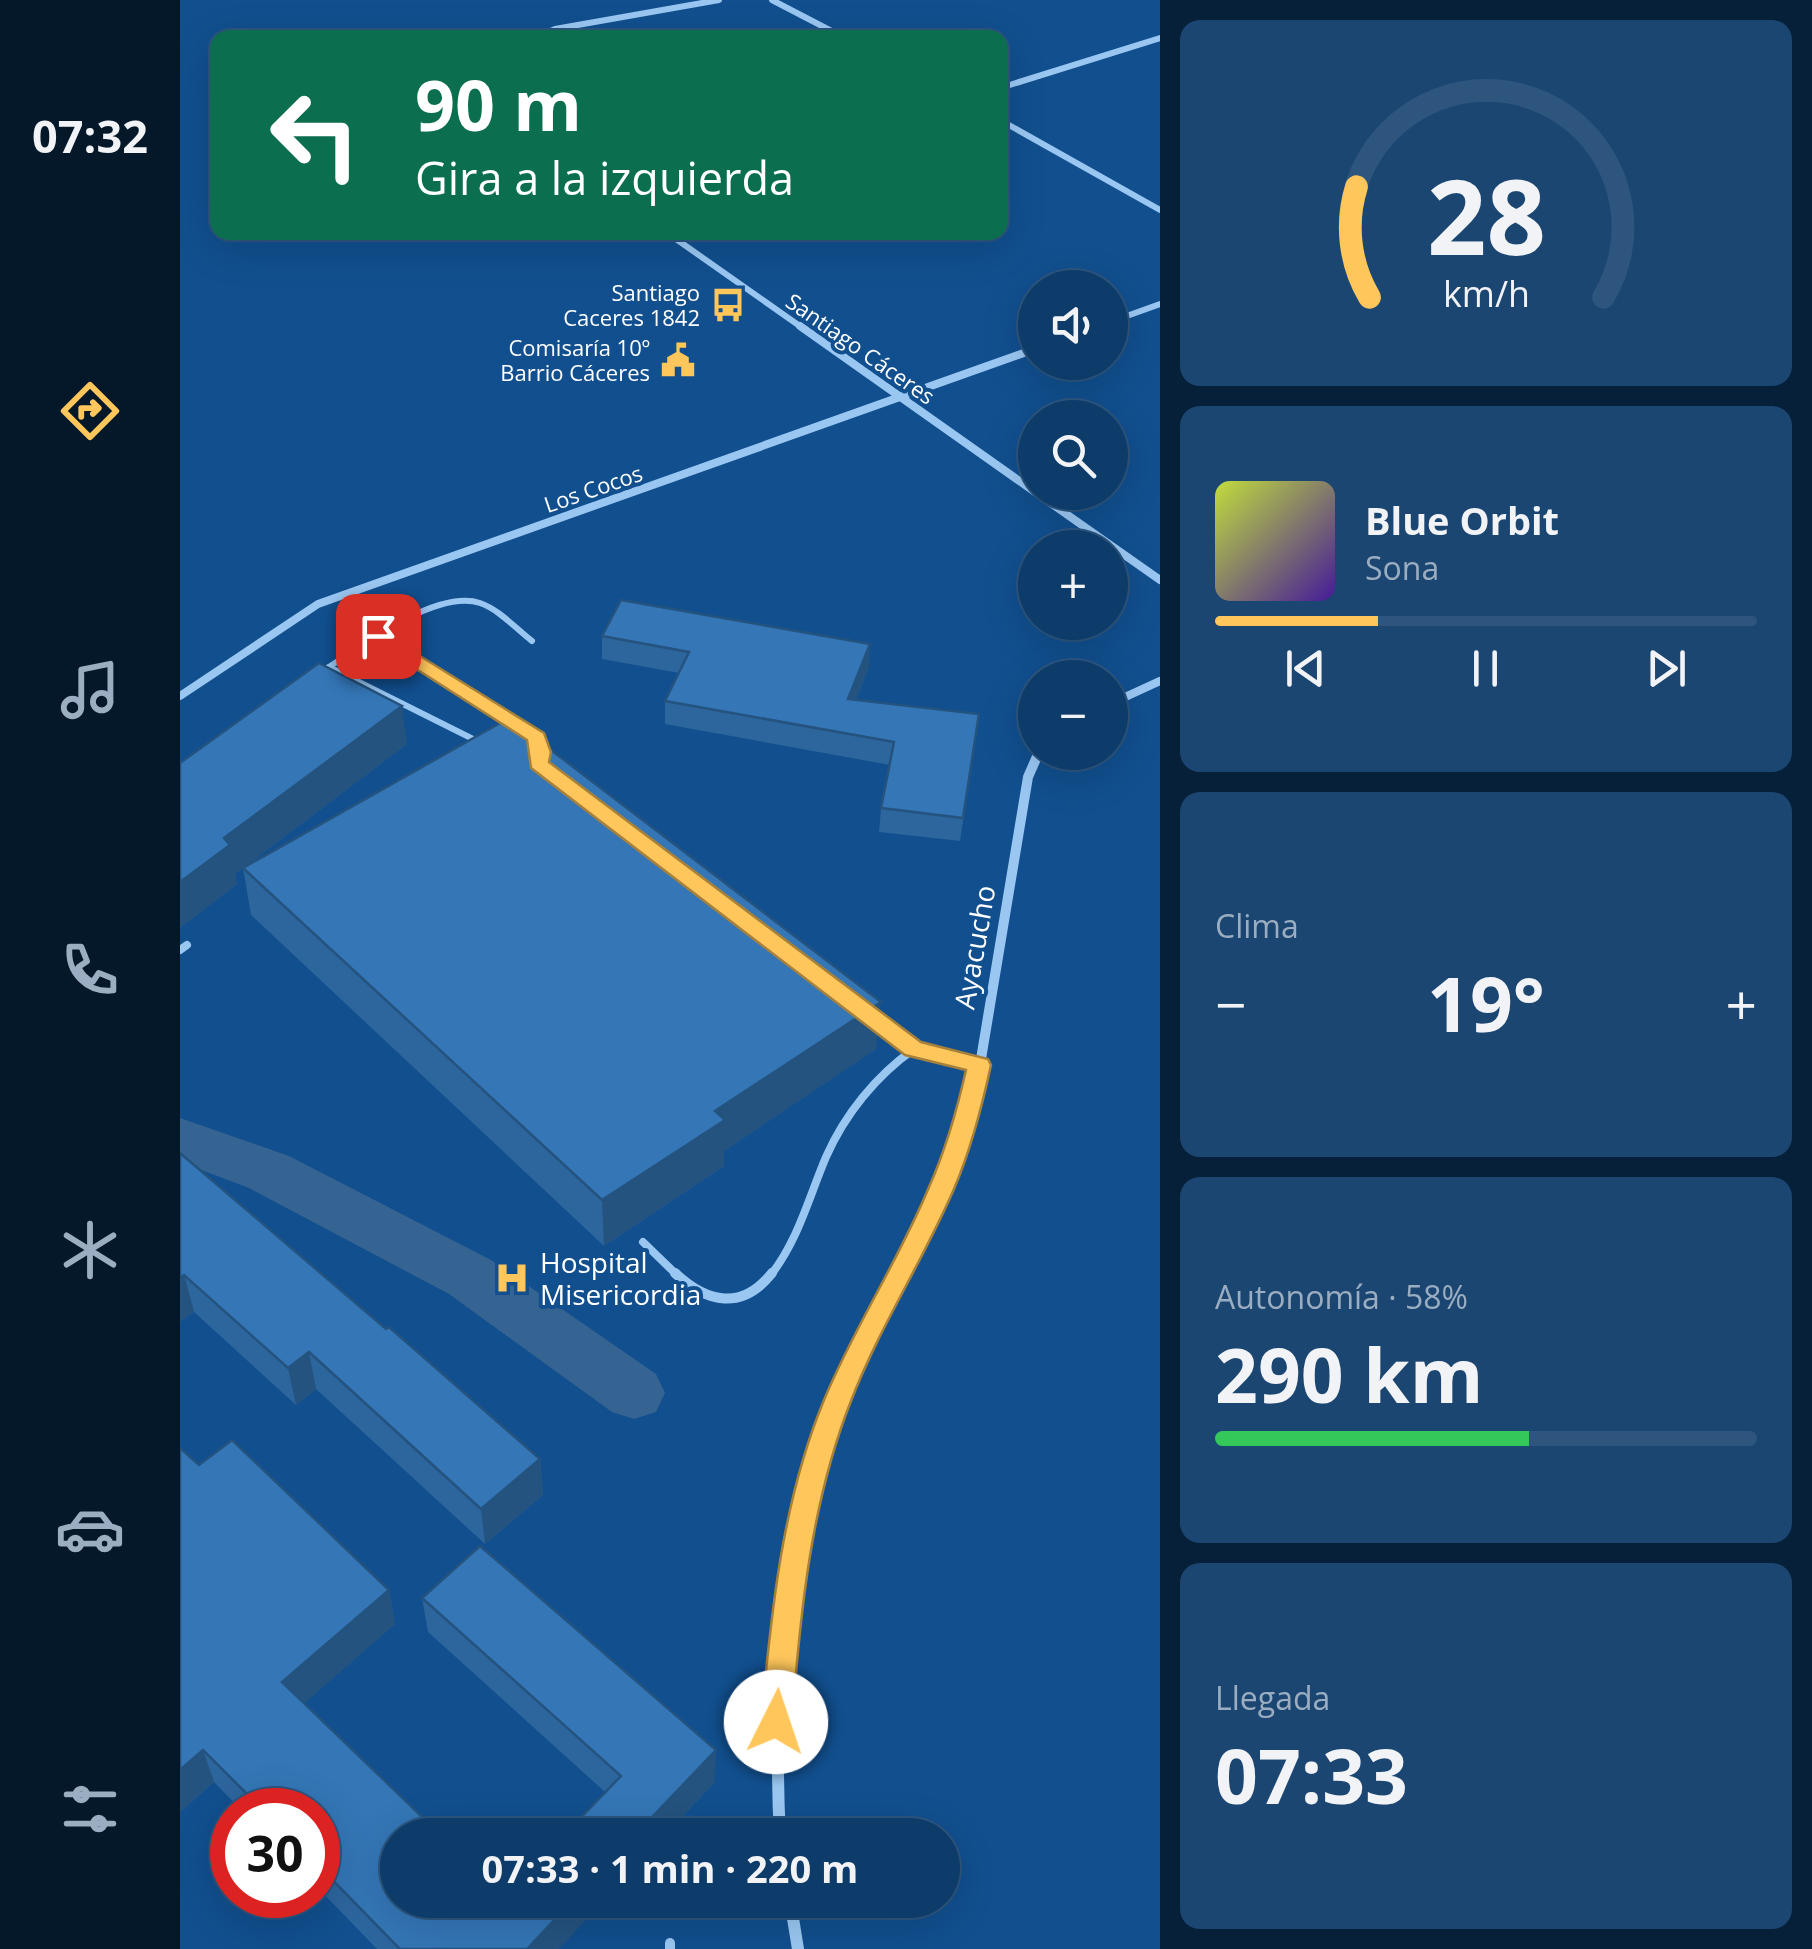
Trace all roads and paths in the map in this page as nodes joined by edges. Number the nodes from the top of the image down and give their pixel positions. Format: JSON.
{"nodes":[{"id":1,"x":719,"y":0,"type":"edge"},
{"id":2,"x":772,"y":0,"type":"edge"},
{"id":3,"x":553,"y":30,"type":"edge"},
{"id":4,"x":829,"y":30,"type":"edge"},
{"id":5,"x":1160,"y":38,"type":"edge"},
{"id":6,"x":1008,"y":86,"type":"edge"},
{"id":7,"x":1008,"y":124,"type":"edge"},
{"id":8,"x":1160,"y":210,"type":"edge"},
{"id":9,"x":677,"y":240,"type":"edge"},
{"id":10,"x":1160,"y":304,"type":"edge"},
{"id":11,"x":1128,"y":316,"type":"edge"},
{"id":12,"x":1018,"y":355,"type":"edge"},
{"id":13,"x":901,"y":398,"type":"junction"},
{"id":14,"x":1018,"y":480,"type":"edge"},
{"id":15,"x":1061,"y":510,"type":"edge"},
{"id":16,"x":1160,"y":580,"type":"edge"},
{"id":17,"x":378,"y":636,"type":"junction"},
{"id":18,"x":532,"y":641,"type":"dead end"},
{"id":19,"x":330,"y":667,"type":"junction"},
{"id":20,"x":314,"y":678,"type":"edge"},
{"id":21,"x":1160,"y":681,"type":"edge"},
{"id":22,"x":180,"y":696,"type":"edge"},
{"id":23,"x":1128,"y":696,"type":"edge"},
{"id":24,"x":486,"y":744,"type":"edge"},
{"id":25,"x":539,"y":764,"type":"edge"},
{"id":26,"x":1031,"y":770,"type":"edge"},
{"id":27,"x":864,"y":1011,"type":"edge"},
{"id":28,"x":914,"y":1049,"type":"junction"},
{"id":29,"x":980,"y":1065,"type":"junction"},
{"id":30,"x":643,"y":1242,"type":"dead end"},
{"id":31,"x":779,"y":1818,"type":"edge"},
{"id":32,"x":793,"y":1918,"type":"edge"},
{"id":33,"x":798,"y":1949,"type":"edge"}],
"edges":[{"from":1,"to":3,"type":"street"},
{"from":2,"to":4,"type":"street"},
{"from":5,"to":6,"type":"street"},
{"from":7,"to":8,"type":"street"},
{"from":9,"to":13,"type":"street","name":"Santiago Cáceres"},
{"from":10,"to":11,"type":"street"},
{"from":12,"to":13,"type":"street","name":"Los Cocos"},
{"from":13,"to":14,"type":"street","name":"Santiago Cáceres"},
{"from":13,"to":22,"type":"street","name":"Los Cocos"},
{"from":15,"to":16,"type":"street","name":"Santiago Cáceres"},
{"from":17,"to":18,"type":"lane"},
{"from":17,"to":19,"type":"lane"},
{"from":17,"to":25,"type":"lane"},
{"from":19,"to":20,"type":"lane"},
{"from":19,"to":24,"type":"lane"},
{"from":21,"to":23,"type":"street"},
{"from":26,"to":29,"type":"street","name":"Ayacucho"},
{"from":27,"to":28,"type":"lane"},
{"from":28,"to":29,"type":"lane"},
{"from":28,"to":30,"type":"lane"},
{"from":29,"to":31,"type":"street","name":"Ayacucho"},
{"from":32,"to":33,"type":"street"}]}
